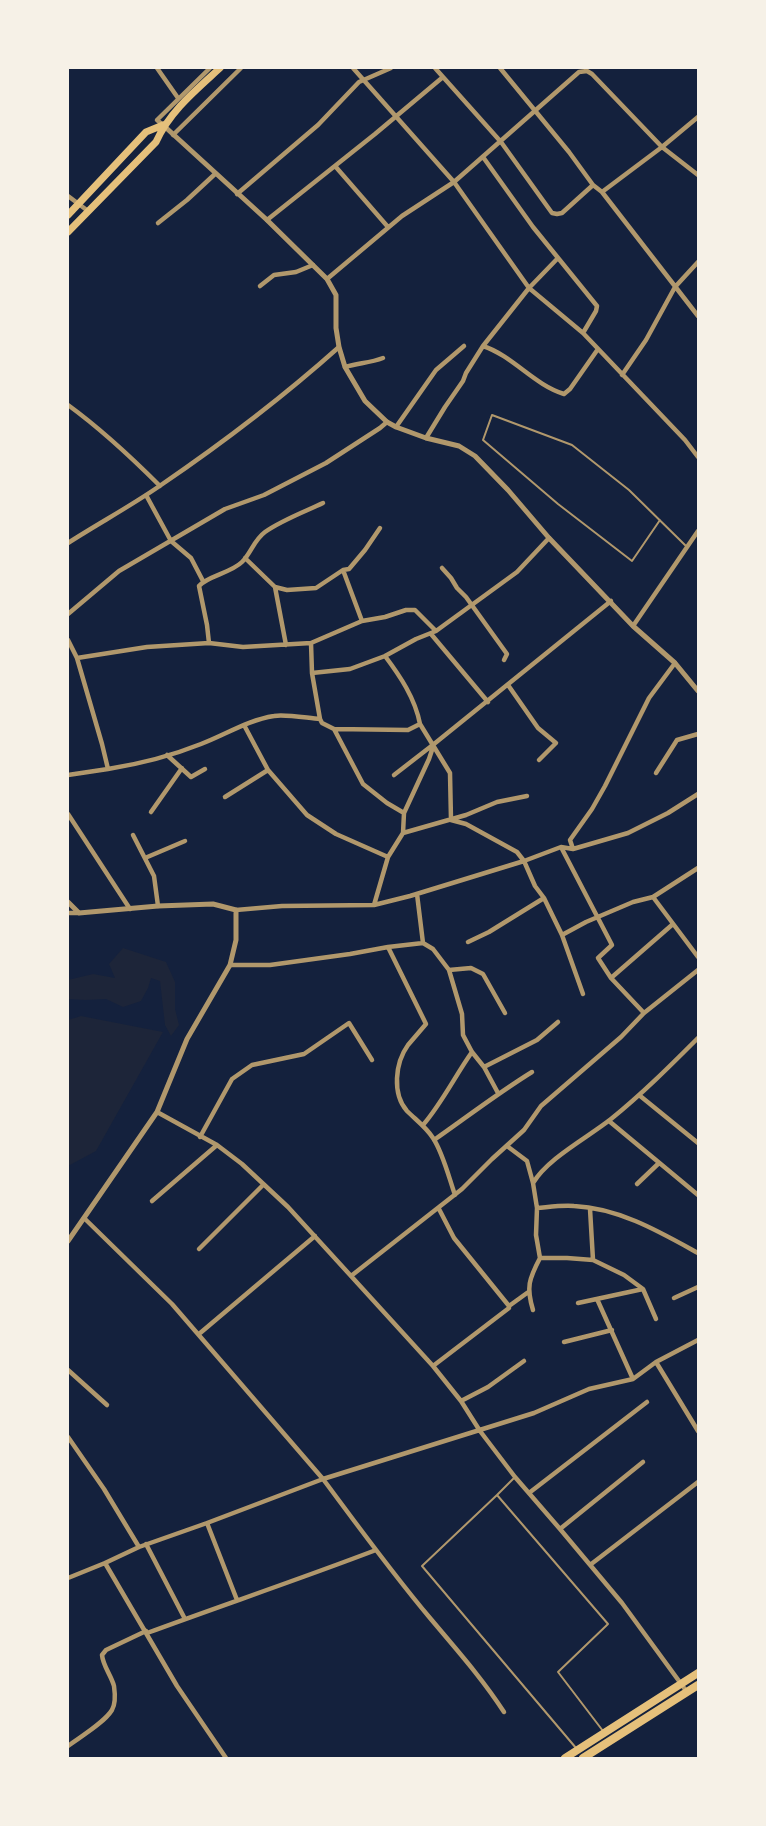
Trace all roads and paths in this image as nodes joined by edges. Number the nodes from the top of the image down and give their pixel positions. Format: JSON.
{"nodes":[{"id":1,"x":156,"y":68,"type":"edge"},
{"id":2,"x":210,"y":68,"type":"edge"},
{"id":3,"x":220,"y":68,"type":"edge"},
{"id":4,"x":241,"y":68,"type":"edge"},
{"id":5,"x":353,"y":68,"type":"edge"},
{"id":6,"x":391,"y":68,"type":"edge"},
{"id":7,"x":435,"y":68,"type":"edge"},
{"id":8,"x":500,"y":68,"type":"edge"},
{"id":9,"x":443,"y":77,"type":"junction"},
{"id":10,"x":363,"y":79,"type":"junction"},
{"id":11,"x":178,"y":98,"type":"junction"},
{"id":12,"x":535,"y":111,"type":"junction"},
{"id":13,"x":396,"y":115,"type":"junction"},
{"id":14,"x":699,"y":117,"type":"edge"},
{"id":15,"x":163,"y":126,"type":"junction"},
{"id":16,"x":173,"y":135,"type":"junction"},
{"id":17,"x":501,"y":142,"type":"junction"},
{"id":18,"x":662,"y":147,"type":"junction"},
{"id":19,"x":483,"y":157,"type":"junction"},
{"id":20,"x":335,"y":166,"type":"junction"},
{"id":21,"x":215,"y":174,"type":"junction"},
{"id":22,"x":699,"y":175,"type":"edge"},
{"id":23,"x":454,"y":182,"type":"junction"},
{"id":24,"x":592,"y":185,"type":"junction"},
{"id":25,"x":602,"y":192,"type":"junction"},
{"id":26,"x":237,"y":194,"type":"junction"},
{"id":27,"x":68,"y":196,"type":"edge"},
{"id":28,"x":78,"y":205,"type":"junction"},
{"id":29,"x":88,"y":212,"type":"junction"},
{"id":30,"x":68,"y":215,"type":"edge"},
{"id":31,"x":267,"y":220,"type":"junction"},
{"id":32,"x":158,"y":223,"type":"dead end"},
{"id":33,"x":388,"y":227,"type":"junction"},
{"id":34,"x":68,"y":232,"type":"edge"},
{"id":35,"x":558,"y":258,"type":"junction"},
{"id":36,"x":699,"y":262,"type":"edge"},
{"id":37,"x":314,"y":265,"type":"junction"},
{"id":38,"x":327,"y":279,"type":"junction"},
{"id":39,"x":260,"y":286,"type":"dead end"},
{"id":40,"x":675,"y":287,"type":"junction"},
{"id":41,"x":529,"y":288,"type":"junction"},
{"id":42,"x":699,"y":316,"type":"edge"},
{"id":43,"x":583,"y":333,"type":"junction"},
{"id":44,"x":464,"y":346,"type":"dead end"},
{"id":45,"x":483,"y":346,"type":"junction"},
{"id":46,"x":339,"y":347,"type":"junction"},
{"id":47,"x":598,"y":349,"type":"junction"},
{"id":48,"x":383,"y":358,"type":"dead end"},
{"id":49,"x":345,"y":367,"type":"junction"},
{"id":50,"x":622,"y":375,"type":"junction"},
{"id":51,"x":68,"y":405,"type":"edge"},
{"id":52,"x":387,"y":422,"type":"junction"},
{"id":53,"x":396,"y":428,"type":"junction"},
{"id":54,"x":426,"y":438,"type":"junction"},
{"id":55,"x":699,"y":457,"type":"edge"},
{"id":56,"x":160,"y":486,"type":"junction"},
{"id":57,"x":146,"y":495,"type":"junction"},
{"id":58,"x":323,"y":503,"type":"dead end"},
{"id":59,"x":660,"y":520,"type":"junction"},
{"id":60,"x":380,"y":528,"type":"dead end"},
{"id":61,"x":699,"y":531,"type":"edge"},
{"id":62,"x":694,"y":537,"type":"junction"},
{"id":63,"x":549,"y":538,"type":"junction"},
{"id":64,"x":171,"y":541,"type":"junction"},
{"id":65,"x":68,"y":543,"type":"edge"},
{"id":66,"x":699,"y":544,"type":"edge"},
{"id":67,"x":687,"y":547,"type":"junction"},
{"id":68,"x":245,"y":558,"type":"junction"},
{"id":69,"x":442,"y":568,"type":"dead end"},
{"id":70,"x":343,"y":570,"type":"junction"},
{"id":71,"x":202,"y":581,"type":"junction"},
{"id":72,"x":275,"y":587,"type":"junction"},
{"id":73,"x":611,"y":601,"type":"junction"},
{"id":74,"x":473,"y":605,"type":"junction"},
{"id":75,"x":68,"y":614,"type":"edge"},
{"id":76,"x":362,"y":621,"type":"junction"},
{"id":77,"x":633,"y":626,"type":"junction"},
{"id":78,"x":434,"y":633,"type":"junction"},
{"id":79,"x":68,"y":640,"type":"edge"},
{"id":80,"x":311,"y":643,"type":"junction"},
{"id":81,"x":209,"y":644,"type":"junction"},
{"id":82,"x":286,"y":645,"type":"junction"},
{"id":83,"x":385,"y":656,"type":"junction"},
{"id":84,"x":77,"y":658,"type":"junction"},
{"id":85,"x":504,"y":660,"type":"dead end"},
{"id":86,"x":675,"y":663,"type":"junction"},
{"id":87,"x":312,"y":673,"type":"junction"},
{"id":88,"x":508,"y":685,"type":"junction"},
{"id":89,"x":698,"y":690,"type":"edge"},
{"id":90,"x":488,"y":702,"type":"junction"},
{"id":91,"x":320,"y":719,"type":"junction"},
{"id":92,"x":420,"y":724,"type":"junction"},
{"id":93,"x":244,"y":725,"type":"junction"},
{"id":94,"x":334,"y":729,"type":"junction"},
{"id":95,"x":699,"y":734,"type":"edge"},
{"id":96,"x":434,"y":744,"type":"junction"},
{"id":97,"x":167,"y":755,"type":"junction"},
{"id":98,"x":539,"y":760,"type":"dead end"},
{"id":99,"x":182,"y":768,"type":"junction"},
{"id":100,"x":108,"y":769,"type":"junction"},
{"id":101,"x":205,"y":769,"type":"dead end"},
{"id":102,"x":268,"y":770,"type":"junction"},
{"id":103,"x":656,"y":772,"type":"dead end"},
{"id":104,"x":68,"y":775,"type":"edge"},
{"id":105,"x":394,"y":775,"type":"dead end"},
{"id":106,"x":699,"y":794,"type":"edge"},
{"id":107,"x":527,"y":796,"type":"dead end"},
{"id":108,"x":225,"y":797,"type":"dead end"},
{"id":109,"x":151,"y":813,"type":"dead end"},
{"id":110,"x":404,"y":813,"type":"junction"},
{"id":111,"x":68,"y":814,"type":"edge"},
{"id":112,"x":451,"y":820,"type":"junction"},
{"id":113,"x":404,"y":833,"type":"junction"},
{"id":114,"x":133,"y":835,"type":"dead end"},
{"id":115,"x":185,"y":841,"type":"dead end"},
{"id":116,"x":561,"y":848,"type":"junction"},
{"id":117,"x":573,"y":849,"type":"junction"},
{"id":118,"x":388,"y":857,"type":"junction"},
{"id":119,"x":145,"y":858,"type":"junction"},
{"id":120,"x":524,"y":861,"type":"junction"},
{"id":121,"x":699,"y":868,"type":"edge"},
{"id":122,"x":417,"y":894,"type":"junction"},
{"id":123,"x":653,"y":897,"type":"junction"},
{"id":124,"x":544,"y":898,"type":"junction"},
{"id":125,"x":68,"y":902,"type":"edge"},
{"id":126,"x":374,"y":905,"type":"junction"},
{"id":127,"x":158,"y":906,"type":"junction"},
{"id":128,"x":130,"y":909,"type":"junction"},
{"id":129,"x":236,"y":910,"type":"junction"},
{"id":130,"x":68,"y":913,"type":"edge"},
{"id":131,"x":79,"y":913,"type":"junction"},
{"id":132,"x":598,"y":917,"type":"junction"},
{"id":133,"x":673,"y":924,"type":"junction"},
{"id":134,"x":562,"y":935,"type":"junction"},
{"id":135,"x":468,"y":942,"type":"dead end"},
{"id":136,"x":423,"y":943,"type":"junction"},
{"id":137,"x":388,"y":947,"type":"junction"},
{"id":138,"x":699,"y":957,"type":"edge"},
{"id":139,"x":230,"y":965,"type":"junction"},
{"id":140,"x":449,"y":970,"type":"junction"},
{"id":141,"x":699,"y":970,"type":"edge"},
{"id":142,"x":611,"y":978,"type":"junction"},
{"id":143,"x":583,"y":994,"type":"dead end"},
{"id":144,"x":505,"y":1013,"type":"dead end"},
{"id":145,"x":644,"y":1013,"type":"junction"},
{"id":146,"x":558,"y":1022,"type":"dead end"},
{"id":147,"x":699,"y":1038,"type":"edge"},
{"id":148,"x":472,"y":1052,"type":"junction"},
{"id":149,"x":372,"y":1060,"type":"dead end"},
{"id":150,"x":484,"y":1067,"type":"junction"},
{"id":151,"x":532,"y":1072,"type":"dead end"},
{"id":152,"x":498,"y":1093,"type":"junction"},
{"id":153,"x":639,"y":1095,"type":"junction"},
{"id":154,"x":157,"y":1112,"type":"junction"},
{"id":155,"x":609,"y":1121,"type":"junction"},
{"id":156,"x":423,"y":1125,"type":"junction"},
{"id":157,"x":200,"y":1137,"type":"junction"},
{"id":158,"x":434,"y":1140,"type":"junction"},
{"id":159,"x":699,"y":1143,"type":"edge"},
{"id":160,"x":217,"y":1145,"type":"junction"},
{"id":161,"x":507,"y":1146,"type":"junction"},
{"id":162,"x":659,"y":1163,"type":"junction"},
{"id":163,"x":533,"y":1184,"type":"junction"},
{"id":164,"x":637,"y":1184,"type":"dead end"},
{"id":165,"x":263,"y":1185,"type":"junction"},
{"id":166,"x":455,"y":1195,"type":"junction"},
{"id":167,"x":699,"y":1195,"type":"edge"},
{"id":168,"x":152,"y":1201,"type":"dead end"},
{"id":169,"x":537,"y":1208,"type":"junction"},
{"id":170,"x":439,"y":1209,"type":"junction"},
{"id":171,"x":590,"y":1209,"type":"junction"},
{"id":172,"x":84,"y":1218,"type":"junction"},
{"id":173,"x":315,"y":1236,"type":"junction"},
{"id":174,"x":68,"y":1241,"type":"edge"},
{"id":175,"x":199,"y":1249,"type":"dead end"},
{"id":176,"x":699,"y":1253,"type":"edge"},
{"id":177,"x":540,"y":1258,"type":"junction"},
{"id":178,"x":593,"y":1260,"type":"junction"},
{"id":179,"x":351,"y":1276,"type":"junction"},
{"id":180,"x":699,"y":1287,"type":"edge"},
{"id":181,"x":643,"y":1289,"type":"junction"},
{"id":182,"x":527,"y":1293,"type":"junction"},
{"id":183,"x":674,"y":1298,"type":"dead end"},
{"id":184,"x":597,"y":1299,"type":"junction"},
{"id":185,"x":578,"y":1303,"type":"dead end"},
{"id":186,"x":509,"y":1306,"type":"junction"},
{"id":187,"x":533,"y":1310,"type":"dead end"},
{"id":188,"x":656,"y":1318,"type":"dead end"},
{"id":189,"x":612,"y":1330,"type":"junction"},
{"id":190,"x":199,"y":1334,"type":"junction"},
{"id":191,"x":699,"y":1340,"type":"edge"},
{"id":192,"x":564,"y":1342,"type":"dead end"},
{"id":193,"x":524,"y":1361,"type":"dead end"},
{"id":194,"x":656,"y":1362,"type":"junction"},
{"id":195,"x":433,"y":1366,"type":"junction"},
{"id":196,"x":68,"y":1370,"type":"edge"},
{"id":197,"x":633,"y":1379,"type":"junction"},
{"id":198,"x":461,"y":1401,"type":"junction"},
{"id":199,"x":647,"y":1401,"type":"dead end"},
{"id":200,"x":107,"y":1405,"type":"dead end"},
{"id":201,"x":480,"y":1431,"type":"junction"},
{"id":202,"x":699,"y":1431,"type":"edge"},
{"id":203,"x":68,"y":1437,"type":"edge"},
{"id":204,"x":643,"y":1462,"type":"dead end"},
{"id":205,"x":515,"y":1477,"type":"junction"},
{"id":206,"x":323,"y":1479,"type":"junction"},
{"id":207,"x":699,"y":1482,"type":"edge"},
{"id":208,"x":529,"y":1493,"type":"junction"},
{"id":209,"x":497,"y":1495,"type":"junction"},
{"id":210,"x":207,"y":1523,"type":"junction"},
{"id":211,"x":560,"y":1529,"type":"junction"},
{"id":212,"x":146,"y":1544,"type":"junction"},
{"id":213,"x":139,"y":1547,"type":"junction"},
{"id":214,"x":376,"y":1550,"type":"junction"},
{"id":215,"x":105,"y":1563,"type":"junction"},
{"id":216,"x":590,"y":1565,"type":"junction"},
{"id":217,"x":68,"y":1578,"type":"edge"},
{"id":218,"x":237,"y":1600,"type":"junction"},
{"id":219,"x":185,"y":1619,"type":"junction"},
{"id":220,"x":146,"y":1632,"type":"junction"},
{"id":221,"x":699,"y":1673,"type":"edge"},
{"id":222,"x":680,"y":1685,"type":"junction"},
{"id":223,"x":698,"y":1686,"type":"edge"},
{"id":224,"x":687,"y":1692,"type":"junction"},
{"id":225,"x":504,"y":1712,"type":"dead end"},
{"id":226,"x":604,"y":1733,"type":"junction"},
{"id":227,"x":68,"y":1745,"type":"edge"},
{"id":228,"x":578,"y":1750,"type":"junction"},
{"id":229,"x":595,"y":1755,"type":"edge"},
{"id":230,"x":226,"y":1758,"type":"edge"},
{"id":231,"x":565,"y":1758,"type":"edge"},
{"id":232,"x":583,"y":1758,"type":"edge"}],
"edges":[{"from":1,"to":11,"type":"street"},
{"from":2,"to":11,"type":"street"},
{"from":3,"to":15,"type":"main road"},
{"from":4,"to":16,"type":"street"},
{"from":5,"to":10,"type":"street"},
{"from":6,"to":10,"type":"street"},
{"from":7,"to":9,"type":"street"},
{"from":8,"to":12,"type":"street"},
{"from":9,"to":13,"type":"street"},
{"from":9,"to":17,"type":"street"},
{"from":10,"to":13,"type":"street"},
{"from":10,"to":26,"type":"street"},
{"from":11,"to":15,"type":"street"},
{"from":12,"to":17,"type":"street"},
{"from":12,"to":18,"type":"street"},
{"from":12,"to":24,"type":"street"},
{"from":13,"to":20,"type":"street"},
{"from":13,"to":23,"type":"street"},
{"from":14,"to":18,"type":"street"},
{"from":15,"to":16,"type":"street"},
{"from":15,"to":28,"type":"main road"},
{"from":15,"to":29,"type":"main road"},
{"from":16,"to":21,"type":"street"},
{"from":17,"to":19,"type":"street"},
{"from":17,"to":24,"type":"street"},
{"from":18,"to":22,"type":"street"},
{"from":18,"to":25,"type":"street"},
{"from":19,"to":23,"type":"street"},
{"from":19,"to":35,"type":"street"},
{"from":20,"to":31,"type":"street"},
{"from":20,"to":33,"type":"street"},
{"from":21,"to":26,"type":"street"},
{"from":21,"to":32,"type":"street"},
{"from":23,"to":33,"type":"street"},
{"from":23,"to":41,"type":"street"},
{"from":24,"to":25,"type":"street"},
{"from":25,"to":40,"type":"street"},
{"from":26,"to":31,"type":"street"},
{"from":27,"to":28,"type":"street"},
{"from":28,"to":29,"type":"street"},
{"from":28,"to":30,"type":"main road"},
{"from":29,"to":34,"type":"main road"},
{"from":31,"to":37,"type":"street"},
{"from":33,"to":38,"type":"street"},
{"from":35,"to":41,"type":"street"},
{"from":35,"to":43,"type":"street"},
{"from":36,"to":40,"type":"street"},
{"from":37,"to":38,"type":"street"},
{"from":37,"to":39,"type":"street"},
{"from":38,"to":46,"type":"street"},
{"from":40,"to":42,"type":"street"},
{"from":40,"to":50,"type":"street"},
{"from":41,"to":43,"type":"street"},
{"from":41,"to":45,"type":"street"},
{"from":43,"to":47,"type":"street"},
{"from":44,"to":53,"type":"street"},
{"from":45,"to":47,"type":"street"},
{"from":45,"to":54,"type":"street"},
{"from":46,"to":49,"type":"street"},
{"from":46,"to":56,"type":"street"},
{"from":47,"to":50,"type":"street"},
{"from":48,"to":49,"type":"street"},
{"from":49,"to":52,"type":"street"},
{"from":50,"to":55,"type":"street"},
{"from":51,"to":56,"type":"street"},
{"from":52,"to":53,"type":"street"},
{"from":52,"to":64,"type":"street"},
{"from":53,"to":54,"type":"street"},
{"from":54,"to":63,"type":"street"},
{"from":56,"to":57,"type":"street"},
{"from":57,"to":64,"type":"street"},
{"from":57,"to":65,"type":"street"},
{"from":58,"to":68,"type":"street"},
{"from":59,"to":59,"type":"lane"},
{"from":59,"to":67,"type":"lane"},
{"from":60,"to":70,"type":"street"},
{"from":61,"to":62,"type":"street"},
{"from":62,"to":66,"type":"street"},
{"from":62,"to":67,"type":"street"},
{"from":63,"to":73,"type":"street"},
{"from":63,"to":74,"type":"street"},
{"from":64,"to":71,"type":"street"},
{"from":64,"to":75,"type":"street"},
{"from":67,"to":77,"type":"street"},
{"from":68,"to":71,"type":"street"},
{"from":68,"to":72,"type":"street"},
{"from":69,"to":74,"type":"street"},
{"from":70,"to":72,"type":"street"},
{"from":70,"to":76,"type":"street"},
{"from":71,"to":81,"type":"street"},
{"from":72,"to":82,"type":"street"},
{"from":73,"to":77,"type":"street"},
{"from":73,"to":88,"type":"street"},
{"from":74,"to":78,"type":"street"},
{"from":74,"to":85,"type":"street"},
{"from":76,"to":78,"type":"street"},
{"from":76,"to":80,"type":"street"},
{"from":77,"to":86,"type":"street"},
{"from":78,"to":83,"type":"street"},
{"from":78,"to":90,"type":"street"},
{"from":79,"to":84,"type":"street"},
{"from":80,"to":82,"type":"street"},
{"from":80,"to":87,"type":"street"},
{"from":81,"to":82,"type":"street"},
{"from":81,"to":84,"type":"street"},
{"from":83,"to":87,"type":"street"},
{"from":83,"to":92,"type":"street"},
{"from":84,"to":100,"type":"street"},
{"from":86,"to":89,"type":"street"},
{"from":86,"to":117,"type":"street"},
{"from":87,"to":91,"type":"street"},
{"from":88,"to":90,"type":"street"},
{"from":88,"to":98,"type":"street"},
{"from":90,"to":96,"type":"street"},
{"from":91,"to":93,"type":"street"},
{"from":91,"to":94,"type":"street"},
{"from":92,"to":94,"type":"street"},
{"from":92,"to":96,"type":"street"},
{"from":93,"to":97,"type":"street"},
{"from":93,"to":102,"type":"street"},
{"from":94,"to":110,"type":"street"},
{"from":95,"to":103,"type":"street"},
{"from":96,"to":105,"type":"street"},
{"from":96,"to":110,"type":"street"},
{"from":96,"to":112,"type":"street"},
{"from":97,"to":99,"type":"street"},
{"from":97,"to":100,"type":"street"},
{"from":99,"to":101,"type":"street"},
{"from":99,"to":109,"type":"street"},
{"from":100,"to":104,"type":"street"},
{"from":102,"to":108,"type":"street"},
{"from":102,"to":118,"type":"street"},
{"from":106,"to":117,"type":"street"},
{"from":107,"to":112,"type":"street"},
{"from":110,"to":113,"type":"street"},
{"from":111,"to":128,"type":"street"},
{"from":112,"to":113,"type":"street"},
{"from":112,"to":120,"type":"street"},
{"from":113,"to":118,"type":"street"},
{"from":114,"to":119,"type":"street"},
{"from":115,"to":119,"type":"street"},
{"from":116,"to":117,"type":"street"},
{"from":116,"to":120,"type":"street"},
{"from":116,"to":132,"type":"street"},
{"from":118,"to":126,"type":"street"},
{"from":119,"to":127,"type":"street"},
{"from":120,"to":122,"type":"street"},
{"from":120,"to":124,"type":"street"},
{"from":121,"to":123,"type":"street"},
{"from":122,"to":126,"type":"street"},
{"from":122,"to":136,"type":"street"},
{"from":123,"to":132,"type":"street"},
{"from":123,"to":133,"type":"street"},
{"from":124,"to":134,"type":"street"},
{"from":124,"to":135,"type":"street"},
{"from":125,"to":131,"type":"street"},
{"from":126,"to":129,"type":"street"},
{"from":127,"to":128,"type":"street"},
{"from":127,"to":129,"type":"street"},
{"from":128,"to":131,"type":"street"},
{"from":129,"to":139,"type":"street"},
{"from":130,"to":131,"type":"street"},
{"from":132,"to":134,"type":"street"},
{"from":132,"to":142,"type":"street"},
{"from":133,"to":138,"type":"street"},
{"from":133,"to":142,"type":"street"},
{"from":134,"to":143,"type":"street"},
{"from":136,"to":137,"type":"street"},
{"from":136,"to":140,"type":"street"},
{"from":137,"to":139,"type":"street"},
{"from":137,"to":156,"type":"street"},
{"from":139,"to":154,"type":"street"},
{"from":140,"to":144,"type":"street"},
{"from":140,"to":148,"type":"street"},
{"from":141,"to":145,"type":"street"},
{"from":142,"to":145,"type":"street"},
{"from":145,"to":161,"type":"street"},
{"from":146,"to":150,"type":"street"},
{"from":147,"to":153,"type":"street"},
{"from":148,"to":150,"type":"street"},
{"from":148,"to":156,"type":"street"},
{"from":149,"to":157,"type":"street"},
{"from":150,"to":152,"type":"street"},
{"from":151,"to":152,"type":"street"},
{"from":152,"to":158,"type":"street"},
{"from":153,"to":155,"type":"street"},
{"from":153,"to":159,"type":"street"},
{"from":154,"to":157,"type":"street"},
{"from":154,"to":172,"type":"street"},
{"from":155,"to":162,"type":"street"},
{"from":155,"to":163,"type":"street"},
{"from":156,"to":158,"type":"street"},
{"from":157,"to":160,"type":"street"},
{"from":158,"to":166,"type":"street"},
{"from":160,"to":165,"type":"street"},
{"from":160,"to":168,"type":"street"},
{"from":161,"to":163,"type":"street"},
{"from":161,"to":166,"type":"street"},
{"from":162,"to":164,"type":"street"},
{"from":162,"to":167,"type":"street"},
{"from":163,"to":169,"type":"street"},
{"from":165,"to":173,"type":"street"},
{"from":165,"to":175,"type":"street"},
{"from":166,"to":170,"type":"street"},
{"from":169,"to":171,"type":"street"},
{"from":169,"to":177,"type":"street"},
{"from":170,"to":179,"type":"street"},
{"from":170,"to":186,"type":"street"},
{"from":171,"to":176,"type":"street"},
{"from":171,"to":178,"type":"street"},
{"from":172,"to":174,"type":"street"},
{"from":172,"to":190,"type":"street"},
{"from":173,"to":179,"type":"street"},
{"from":173,"to":190,"type":"street"},
{"from":177,"to":178,"type":"street"},
{"from":177,"to":182,"type":"street"},
{"from":178,"to":181,"type":"street"},
{"from":179,"to":195,"type":"street"},
{"from":180,"to":183,"type":"street"},
{"from":181,"to":184,"type":"street"},
{"from":181,"to":188,"type":"street"},
{"from":182,"to":186,"type":"street"},
{"from":182,"to":187,"type":"street"},
{"from":184,"to":185,"type":"street"},
{"from":184,"to":189,"type":"street"},
{"from":186,"to":195,"type":"street"},
{"from":189,"to":192,"type":"street"},
{"from":189,"to":197,"type":"street"},
{"from":190,"to":206,"type":"street"},
{"from":191,"to":194,"type":"street"},
{"from":193,"to":198,"type":"street"},
{"from":194,"to":197,"type":"street"},
{"from":194,"to":202,"type":"street"},
{"from":195,"to":198,"type":"street"},
{"from":196,"to":200,"type":"street"},
{"from":197,"to":201,"type":"street"},
{"from":198,"to":201,"type":"street"},
{"from":199,"to":208,"type":"street"},
{"from":201,"to":205,"type":"street"},
{"from":201,"to":206,"type":"street"},
{"from":203,"to":213,"type":"street"},
{"from":204,"to":211,"type":"street"},
{"from":205,"to":208,"type":"street"},
{"from":205,"to":209,"type":"lane"},
{"from":206,"to":210,"type":"street"},
{"from":206,"to":214,"type":"street"},
{"from":207,"to":216,"type":"street"},
{"from":208,"to":211,"type":"street"},
{"from":209,"to":226,"type":"lane"},
{"from":209,"to":228,"type":"lane"},
{"from":210,"to":212,"type":"street"},
{"from":210,"to":218,"type":"street"},
{"from":211,"to":216,"type":"street"},
{"from":212,"to":213,"type":"street"},
{"from":212,"to":219,"type":"street"},
{"from":213,"to":215,"type":"street"},
{"from":214,"to":218,"type":"street"},
{"from":214,"to":225,"type":"street"},
{"from":215,"to":217,"type":"street"},
{"from":215,"to":220,"type":"street"},
{"from":216,"to":222,"type":"street"},
{"from":218,"to":219,"type":"street"},
{"from":219,"to":220,"type":"street"},
{"from":220,"to":227,"type":"street"},
{"from":220,"to":230,"type":"street"},
{"from":221,"to":222,"type":"highway"},
{"from":222,"to":224,"type":"street"},
{"from":222,"to":226,"type":"highway"},
{"from":223,"to":224,"type":"highway"},
{"from":224,"to":229,"type":"highway"},
{"from":226,"to":228,"type":"highway"},
{"from":228,"to":231,"type":"highway"},
{"from":229,"to":232,"type":"highway"}]}
